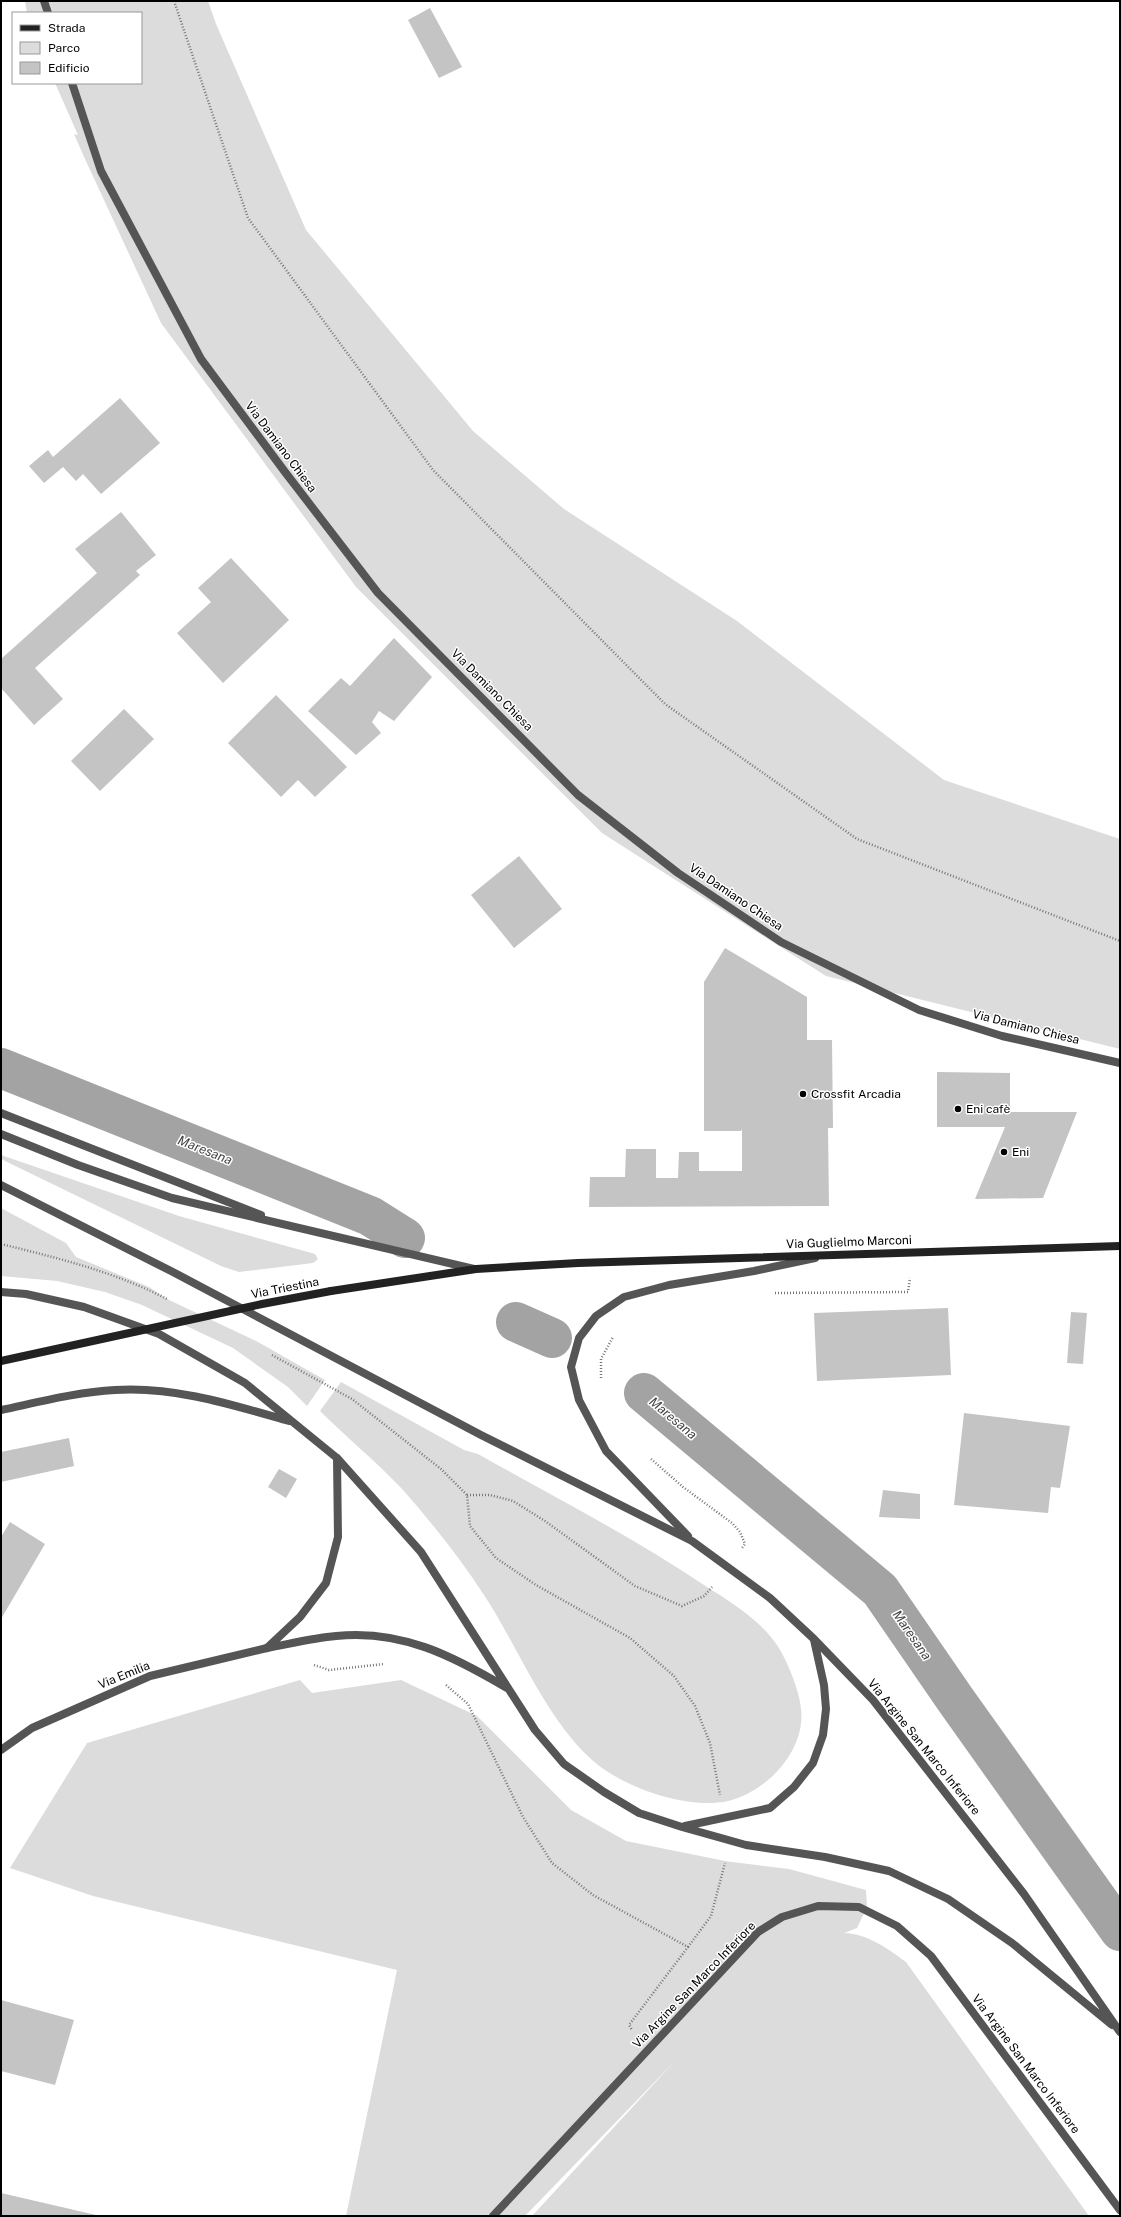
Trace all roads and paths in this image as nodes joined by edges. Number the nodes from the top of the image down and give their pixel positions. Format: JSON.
{"nodes":[{"id":1,"x":44,"y":1,"type":"edge"},
{"id":2,"x":174,"y":1,"type":"edge"},
{"id":3,"x":48,"y":12,"type":"edge"},
{"id":4,"x":72,"y":84,"type":"edge"},
{"id":5,"x":1120,"y":941,"type":"edge"},
{"id":6,"x":1120,"y":1063,"type":"edge"},
{"id":7,"x":1,"y":1113,"type":"edge"},
{"id":8,"x":1,"y":1134,"type":"edge"},
{"id":9,"x":1,"y":1185,"type":"edge"},
{"id":10,"x":288,"y":1226,"type":"junction"},
{"id":11,"x":1,"y":1244,"type":"edge"},
{"id":12,"x":1120,"y":1246,"type":"edge"},
{"id":13,"x":912,"y":1252,"type":"junction"},
{"id":14,"x":826,"y":1255,"type":"junction"},
{"id":15,"x":578,"y":1263,"type":"joint"},
{"id":16,"x":476,"y":1270,"type":"junction"},
{"id":17,"x":1,"y":1292,"type":"edge"},
{"id":18,"x":767,"y":1293,"type":"dead end"},
{"id":19,"x":170,"y":1301,"type":"dead end"},
{"id":20,"x":614,"y":1335,"type":"dead end"},
{"id":21,"x":267,"y":1352,"type":"dead end"},
{"id":22,"x":1,"y":1361,"type":"edge"},
{"id":23,"x":601,"y":1384,"type":"dead end"},
{"id":24,"x":1,"y":1410,"type":"edge"},
{"id":25,"x":292,"y":1421,"type":"junction"},
{"id":26,"x":337,"y":1458,"type":"junction"},
{"id":27,"x":692,"y":1541,"type":"junction"},
{"id":28,"x":814,"y":1639,"type":"junction"},
{"id":29,"x":267,"y":1648,"type":"junction"},
{"id":30,"x":308,"y":1662,"type":"dead end"},
{"id":31,"x":391,"y":1663,"type":"dead end"},
{"id":32,"x":444,"y":1683,"type":"dead end"},
{"id":33,"x":509,"y":1690,"type":"junction"},
{"id":34,"x":1,"y":1750,"type":"edge"},
{"id":35,"x":720,"y":1798,"type":"dead end"},
{"id":36,"x":682,"y":1827,"type":"junction"},
{"id":37,"x":725,"y":1861,"type":"dead end"},
{"id":38,"x":688,"y":1947,"type":"junction"},
{"id":39,"x":1120,"y":2032,"type":"edge"},
{"id":40,"x":643,"y":2054,"type":"junction"},
{"id":41,"x":1120,"y":2210,"type":"edge"},
{"id":42,"x":493,"y":2216,"type":"edge"}],
"edges":[{"from":1,"to":3,"type":"street"},
{"from":2,"to":5,"type":"path"},
{"from":4,"to":6,"type":"street","name":"Via Damiano Chiesa"},
{"from":7,"to":10,"type":"street"},
{"from":8,"to":10,"type":"street"},
{"from":9,"to":27,"type":"street"},
{"from":10,"to":16,"type":"street"},
{"from":11,"to":19,"type":"path"},
{"from":12,"to":13,"type":"main road","name":"Via Guglielmo Marconi"},
{"from":13,"to":14,"type":"main road","name":"Via Guglielmo Marconi"},
{"from":13,"to":18,"type":"path"},
{"from":14,"to":15,"type":"main road","name":"Via Guglielmo Marconi"},
{"from":14,"to":27,"type":"street"},
{"from":15,"to":16,"type":"main road","name":"Via Triestina"},
{"from":16,"to":22,"type":"main road","name":"Via Triestina","bridge":true},
{"from":17,"to":25,"type":"street"},
{"from":20,"to":23,"type":"path"},
{"from":21,"to":35,"type":"path"},
{"from":24,"to":25,"type":"street"},
{"from":25,"to":26,"type":"street"},
{"from":26,"to":29,"type":"street"},
{"from":26,"to":33,"type":"street"},
{"from":27,"to":28,"type":"street","name":"Via Argine San Marco Inferiore"},
{"from":28,"to":36,"type":"street"},
{"from":28,"to":39,"type":"street","name":"Via Argine San Marco Inferiore"},
{"from":29,"to":33,"type":"street","name":"Via Emilia"},
{"from":29,"to":34,"type":"street","name":"Via Emilia"},
{"from":30,"to":31,"type":"path"},
{"from":32,"to":38,"type":"path"},
{"from":33,"to":36,"type":"street"},
{"from":36,"to":39,"type":"street"},
{"from":37,"to":38,"type":"path"},
{"from":38,"to":40,"type":"path"},
{"from":40,"to":41,"type":"street","name":"Via Argine San Marco Inferiore"},
{"from":40,"to":42,"type":"street","name":"Via Argine San Marco Inferiore"}]}
